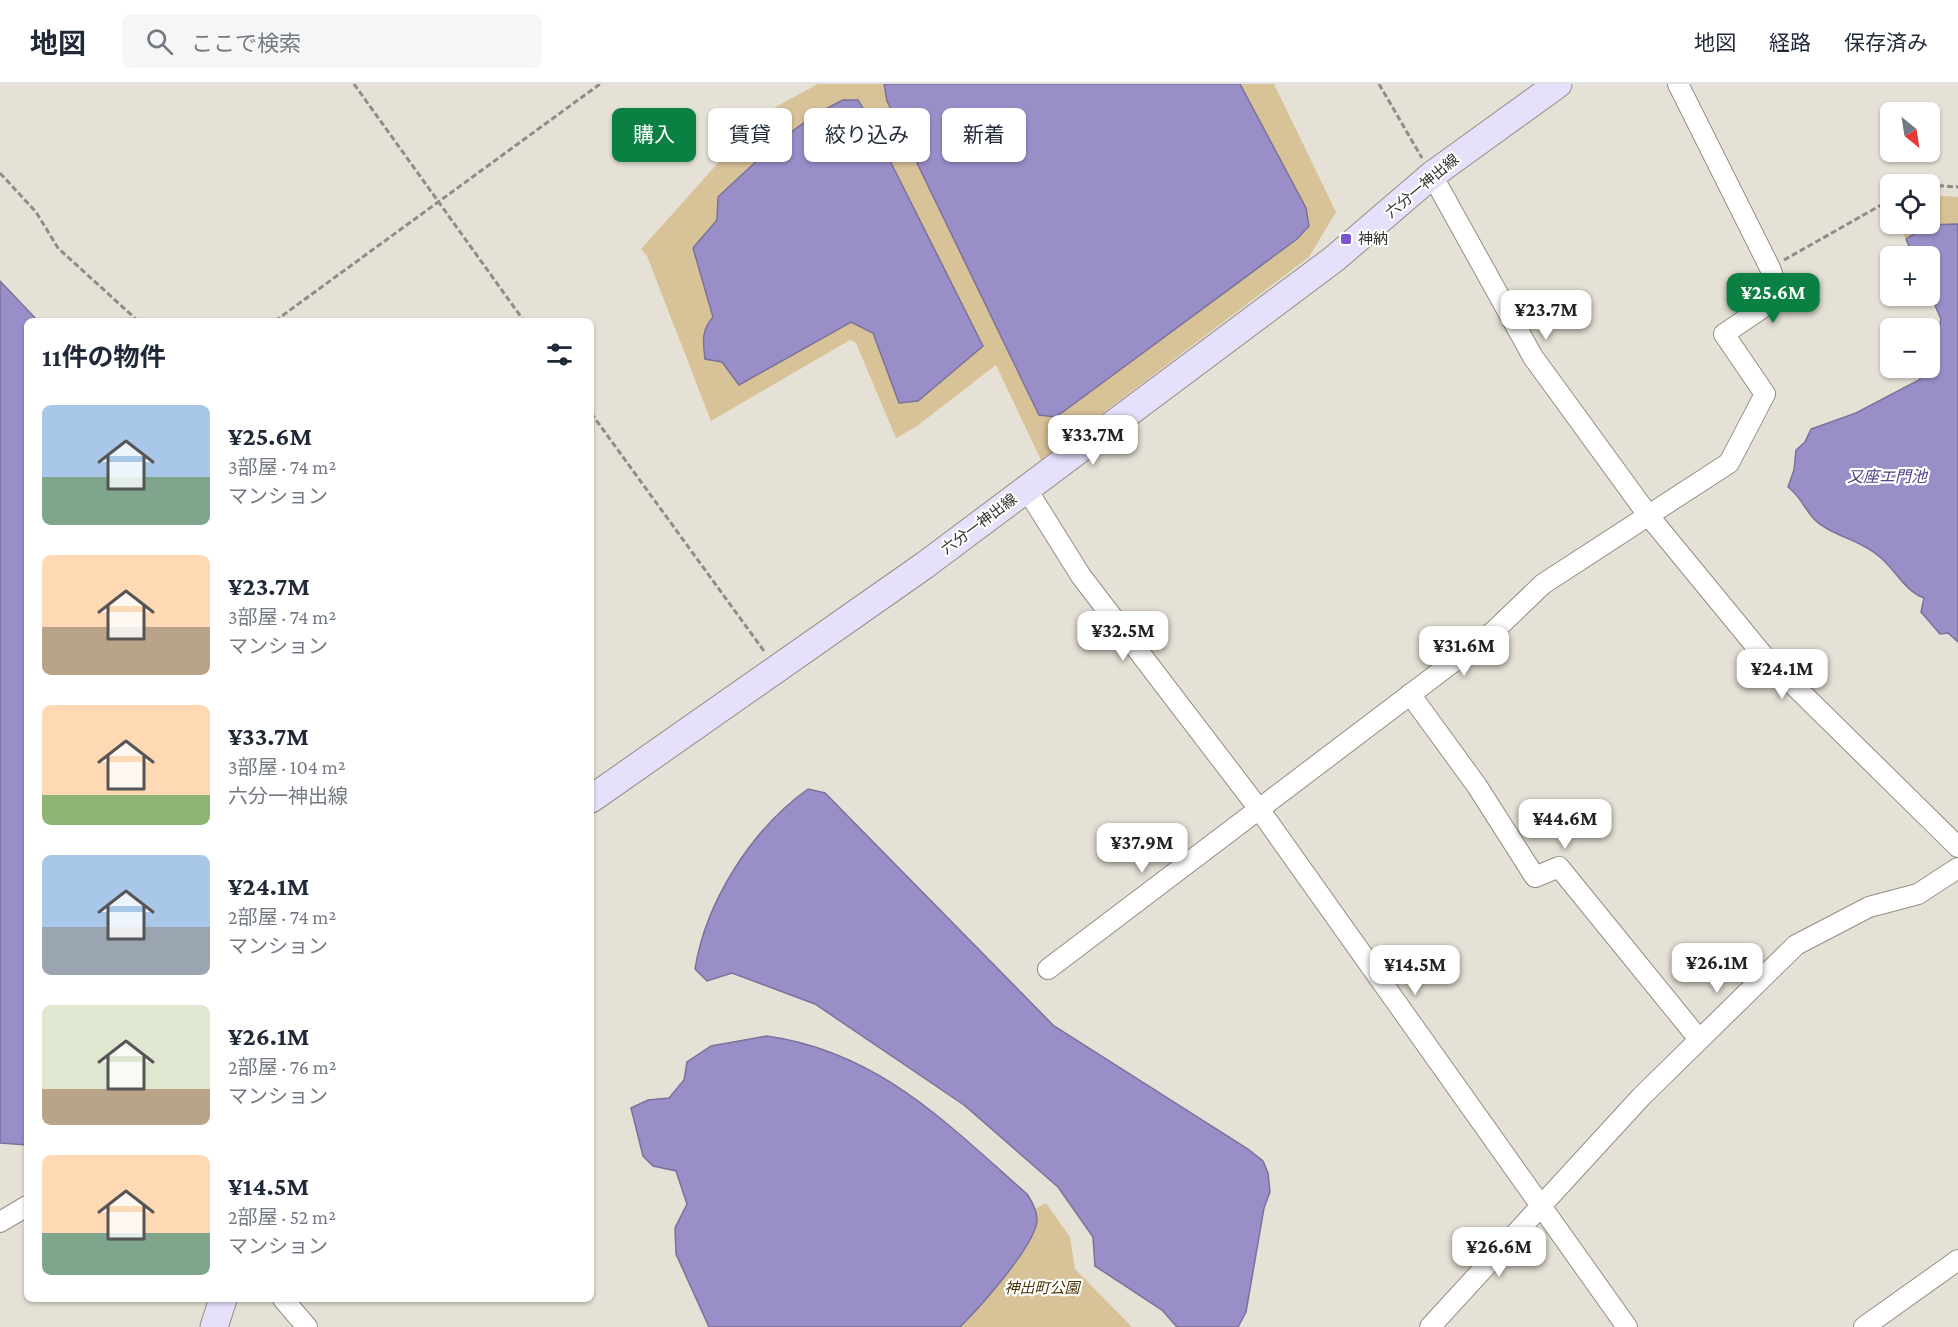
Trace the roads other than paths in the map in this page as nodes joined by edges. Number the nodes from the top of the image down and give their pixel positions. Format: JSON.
{"nodes":[{"id":1,"x":1558,"y":84,"type":"edge"},
{"id":2,"x":1678,"y":84,"type":"edge"},
{"id":3,"x":1432,"y":175,"type":"junction"},
{"id":4,"x":1026,"y":488,"type":"junction"},
{"id":5,"x":1648,"y":515,"type":"junction"},
{"id":6,"x":1410,"y":694,"type":"junction"},
{"id":7,"x":594,"y":797,"type":"edge"},
{"id":8,"x":1259,"y":809,"type":"junction"},
{"id":9,"x":1958,"y":847,"type":"edge"},
{"id":10,"x":1958,"y":867,"type":"edge"},
{"id":11,"x":1048,"y":969,"type":"dead end"},
{"id":12,"x":1698,"y":1038,"type":"junction"},
{"id":13,"x":1539,"y":1205,"type":"junction"},
{"id":14,"x":24,"y":1208,"type":"edge"},
{"id":15,"x":0,"y":1222,"type":"edge"},
{"id":16,"x":1958,"y":1260,"type":"edge"},
{"id":17,"x":222,"y":1302,"type":"edge"},
{"id":18,"x":286,"y":1302,"type":"edge"},
{"id":19,"x":214,"y":1327,"type":"edge"},
{"id":20,"x":307,"y":1327,"type":"edge"},
{"id":21,"x":1430,"y":1327,"type":"edge"},
{"id":22,"x":1627,"y":1327,"type":"edge"},
{"id":23,"x":1864,"y":1327,"type":"edge"}],
"edges":[{"from":1,"to":3,"type":"main road","name":"六分一神出線"},
{"from":2,"to":5,"type":"street"},
{"from":3,"to":4,"type":"main road","name":"六分一神出線"},
{"from":3,"to":5,"type":"street"},
{"from":4,"to":7,"type":"main road","name":"六分一神出線"},
{"from":4,"to":8,"type":"street"},
{"from":5,"to":6,"type":"street"},
{"from":5,"to":9,"type":"street"},
{"from":6,"to":8,"type":"street"},
{"from":6,"to":12,"type":"street"},
{"from":8,"to":11,"type":"street"},
{"from":8,"to":13,"type":"street"},
{"from":10,"to":12,"type":"street"},
{"from":12,"to":13,"type":"street"},
{"from":13,"to":21,"type":"street"},
{"from":13,"to":22,"type":"street"},
{"from":14,"to":15,"type":"street"},
{"from":16,"to":23,"type":"street"},
{"from":17,"to":19,"type":"main road"},
{"from":18,"to":20,"type":"street"}]}
